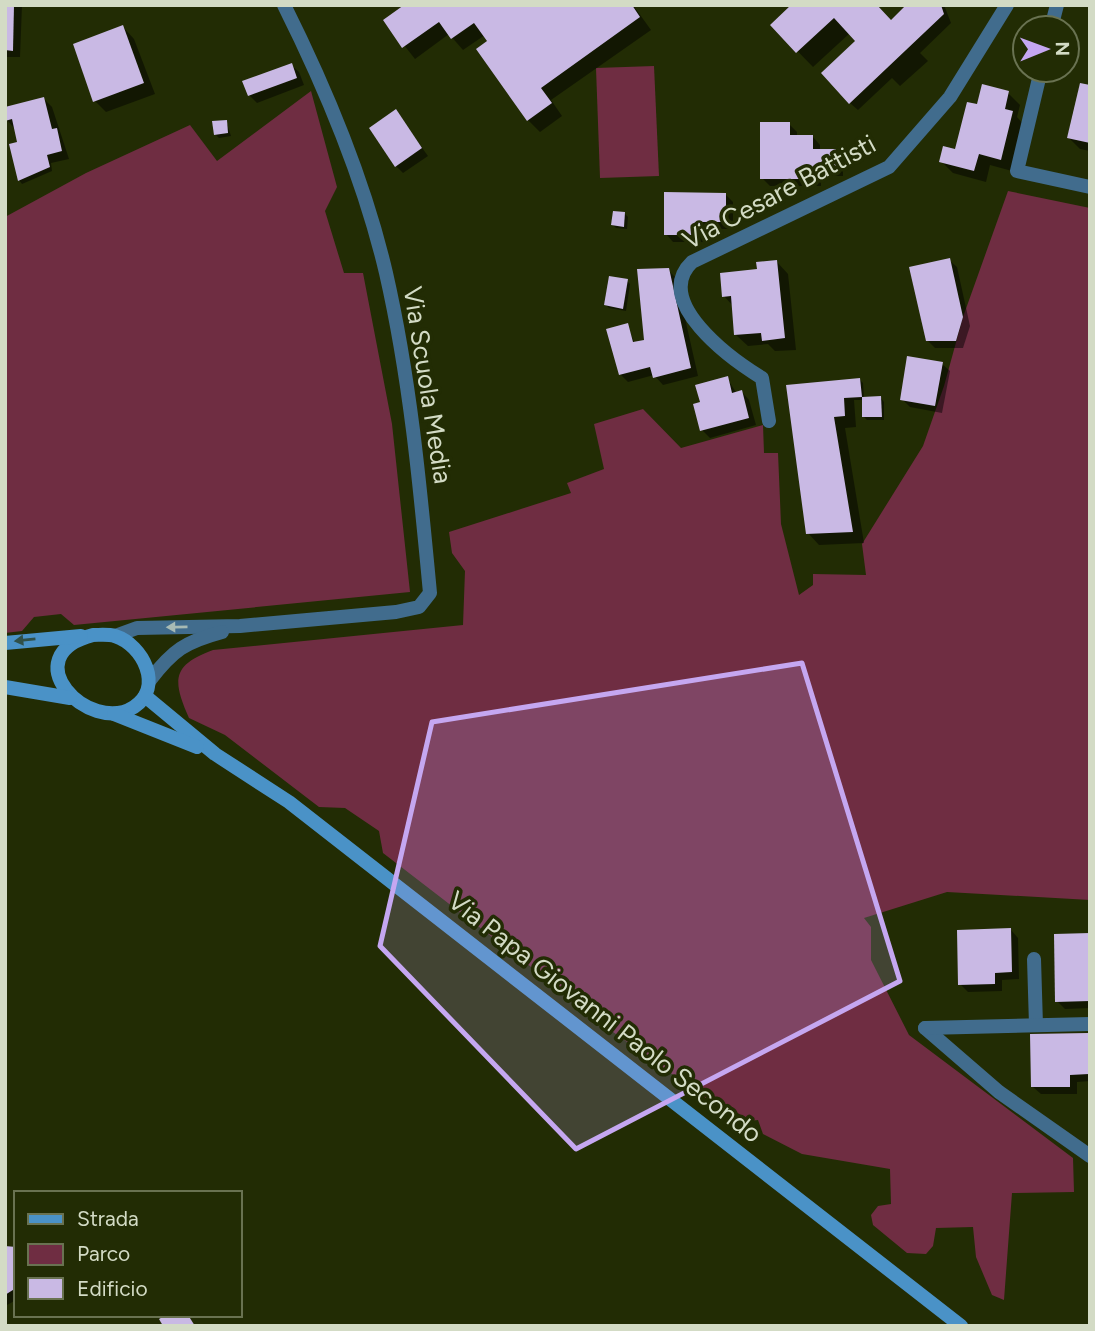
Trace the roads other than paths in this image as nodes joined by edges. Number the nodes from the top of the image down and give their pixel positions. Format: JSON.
{"nodes":[{"id":1,"x":284,"y":5,"type":"edge"},
{"id":2,"x":1007,"y":5,"type":"edge"},
{"id":3,"x":1038,"y":84,"type":"edge"},
{"id":4,"x":1090,"y":187,"type":"edge"},
{"id":5,"x":769,"y":421,"type":"dead end"},
{"id":6,"x":240,"y":626,"type":"junction"},
{"id":7,"x":93,"y":635,"type":"junction"},
{"id":8,"x":115,"y":636,"type":"junction"},
{"id":9,"x":5,"y":643,"type":"edge"},
{"id":10,"x":150,"y":680,"type":"junction"},
{"id":11,"x":5,"y":687,"type":"edge"},
{"id":12,"x":145,"y":696,"type":"junction"},
{"id":13,"x":70,"y":698,"type":"junction"},
{"id":14,"x":114,"y":714,"type":"junction"},
{"id":15,"x":215,"y":754,"type":"junction"},
{"id":16,"x":1034,"y":959,"type":"dead end"},
{"id":17,"x":1090,"y":1024,"type":"edge"},
{"id":18,"x":1036,"y":1025,"type":"junction"},
{"id":19,"x":1090,"y":1136,"type":"edge"},
{"id":20,"x":1086,"y":1153,"type":"edge"},
{"id":21,"x":961,"y":1326,"type":"edge"}],
"edges":[{"from":1,"to":6,"type":"street","name":"Via Scuola Media"},
{"from":2,"to":5,"type":"street","name":"Via Cesare Battisti"},
{"from":3,"to":4,"type":"street"},
{"from":6,"to":8,"type":"street","one_way":true},
{"from":6,"to":10,"type":"street"},
{"from":7,"to":8,"type":"main road"},
{"from":7,"to":9,"type":"main road","one_way":true},
{"from":7,"to":13,"type":"main road"},
{"from":8,"to":10,"type":"main road"},
{"from":10,"to":12,"type":"main road"},
{"from":11,"to":13,"type":"main road"},
{"from":12,"to":14,"type":"main road"},
{"from":12,"to":15,"type":"main road"},
{"from":13,"to":14,"type":"main road"},
{"from":14,"to":15,"type":"main road"},
{"from":15,"to":21,"type":"main road","name":"Via Papa Giovanni Paolo Secondo"},
{"from":16,"to":18,"type":"street"},
{"from":17,"to":18,"type":"street"},
{"from":18,"to":20,"type":"street"},
{"from":19,"to":20,"type":"street"}]}
